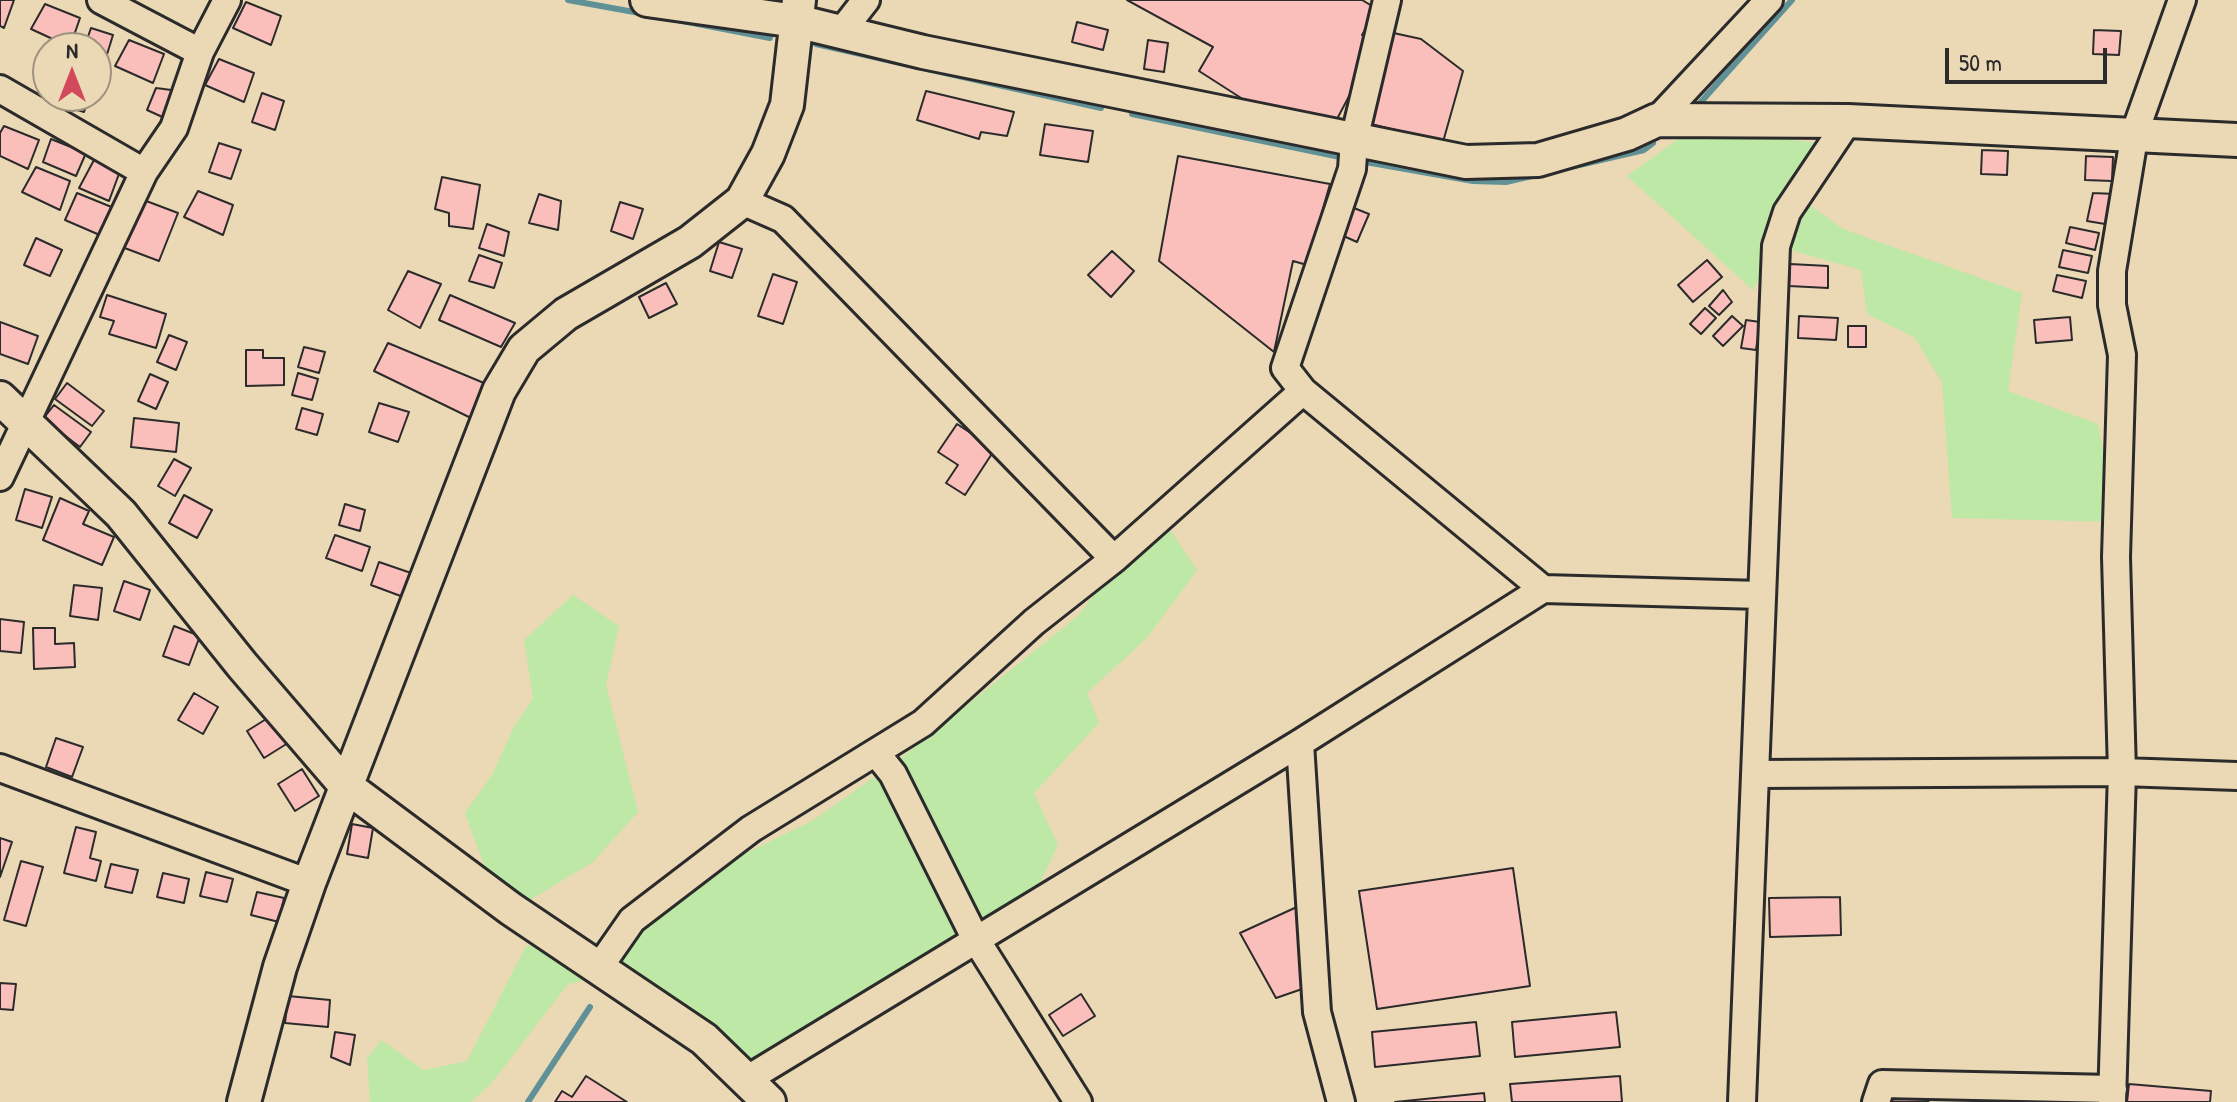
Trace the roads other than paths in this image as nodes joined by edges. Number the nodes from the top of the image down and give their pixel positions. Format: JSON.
{"nodes":[{"id":1,"x":101,"y":0,"type":"edge"},
{"id":2,"x":227,"y":0,"type":"edge"},
{"id":3,"x":647,"y":0,"type":"edge"},
{"id":4,"x":866,"y":0,"type":"edge"},
{"id":5,"x":1387,"y":0,"type":"edge"},
{"id":6,"x":1769,"y":0,"type":"edge"},
{"id":7,"x":2182,"y":0,"type":"edge"},
{"id":8,"x":798,"y":11,"type":"edge"},
{"id":9,"x":841,"y":32,"type":"junction"},
{"id":10,"x":200,"y":52,"type":"junction"},
{"id":11,"x":0,"y":89,"type":"edge"},
{"id":12,"x":1657,"y":120,"type":"junction"},
{"id":13,"x":1848,"y":121,"type":"junction"},
{"id":14,"x":2135,"y":132,"type":"junction"},
{"id":15,"x":2237,"y":140,"type":"edge"},
{"id":16,"x":1354,"y":153,"type":"junction"},
{"id":17,"x":144,"y":172,"type":"junction"},
{"id":18,"x":742,"y":201,"type":"junction"},
{"id":19,"x":1303,"y":391,"type":"junction"},
{"id":20,"x":0,"y":398,"type":"edge"},
{"id":21,"x":28,"y":421,"type":"junction"},
{"id":22,"x":0,"y":477,"type":"edge"},
{"id":23,"x":1114,"y":559,"type":"junction"},
{"id":24,"x":1543,"y":589,"type":"junction"},
{"id":25,"x":1761,"y":595,"type":"junction"},
{"id":26,"x":1300,"y":743,"type":"junction"},
{"id":27,"x":877,"y":754,"type":"junction"},
{"id":28,"x":0,"y":768,"type":"edge"},
{"id":29,"x":2122,"y":772,"type":"junction"},
{"id":30,"x":1757,"y":774,"type":"junction"},
{"id":31,"x":2237,"y":776,"type":"edge"},
{"id":32,"x":346,"y":786,"type":"junction"},
{"id":33,"x":309,"y":883,"type":"junction"},
{"id":34,"x":975,"y":938,"type":"junction"},
{"id":35,"x":600,"y":966,"type":"junction"},
{"id":36,"x":746,"y":1080,"type":"junction"},
{"id":37,"x":2112,"y":1096,"type":"edge"},
{"id":38,"x":244,"y":1102,"type":"edge"},
{"id":39,"x":769,"y":1102,"type":"edge"},
{"id":40,"x":1078,"y":1102,"type":"edge"},
{"id":41,"x":1341,"y":1102,"type":"edge"},
{"id":42,"x":1742,"y":1102,"type":"edge"},
{"id":43,"x":1876,"y":1102,"type":"edge"}],
"edges":[{"from":1,"to":10,"type":"street"},
{"from":2,"to":10,"type":"street"},
{"from":3,"to":8,"type":"street"},
{"from":4,"to":9,"type":"street"},
{"from":5,"to":16,"type":"street"},
{"from":6,"to":12,"type":"street"},
{"from":7,"to":14,"type":"street"},
{"from":8,"to":9,"type":"street"},
{"from":8,"to":18,"type":"street"},
{"from":9,"to":16,"type":"street"},
{"from":10,"to":17,"type":"street"},
{"from":11,"to":17,"type":"street"},
{"from":12,"to":13,"type":"street"},
{"from":12,"to":16,"type":"street"},
{"from":13,"to":14,"type":"street"},
{"from":13,"to":25,"type":"street"},
{"from":14,"to":15,"type":"street"},
{"from":14,"to":29,"type":"street"},
{"from":16,"to":19,"type":"street"},
{"from":17,"to":21,"type":"street"},
{"from":18,"to":23,"type":"street"},
{"from":18,"to":32,"type":"street"},
{"from":19,"to":23,"type":"street"},
{"from":19,"to":24,"type":"street"},
{"from":20,"to":21,"type":"street"},
{"from":21,"to":22,"type":"street"},
{"from":21,"to":32,"type":"street"},
{"from":23,"to":27,"type":"street"},
{"from":24,"to":25,"type":"street"},
{"from":24,"to":26,"type":"street"},
{"from":25,"to":30,"type":"street"},
{"from":26,"to":34,"type":"street"},
{"from":26,"to":41,"type":"street"},
{"from":27,"to":34,"type":"street"},
{"from":27,"to":35,"type":"street"},
{"from":28,"to":33,"type":"street"},
{"from":29,"to":30,"type":"street"},
{"from":29,"to":31,"type":"street"},
{"from":29,"to":37,"type":"street"},
{"from":30,"to":42,"type":"street"},
{"from":32,"to":33,"type":"street"},
{"from":32,"to":35,"type":"street"},
{"from":33,"to":38,"type":"street"},
{"from":34,"to":36,"type":"street"},
{"from":34,"to":40,"type":"street"},
{"from":35,"to":36,"type":"street"},
{"from":36,"to":39,"type":"street"},
{"from":37,"to":43,"type":"street"}]}
